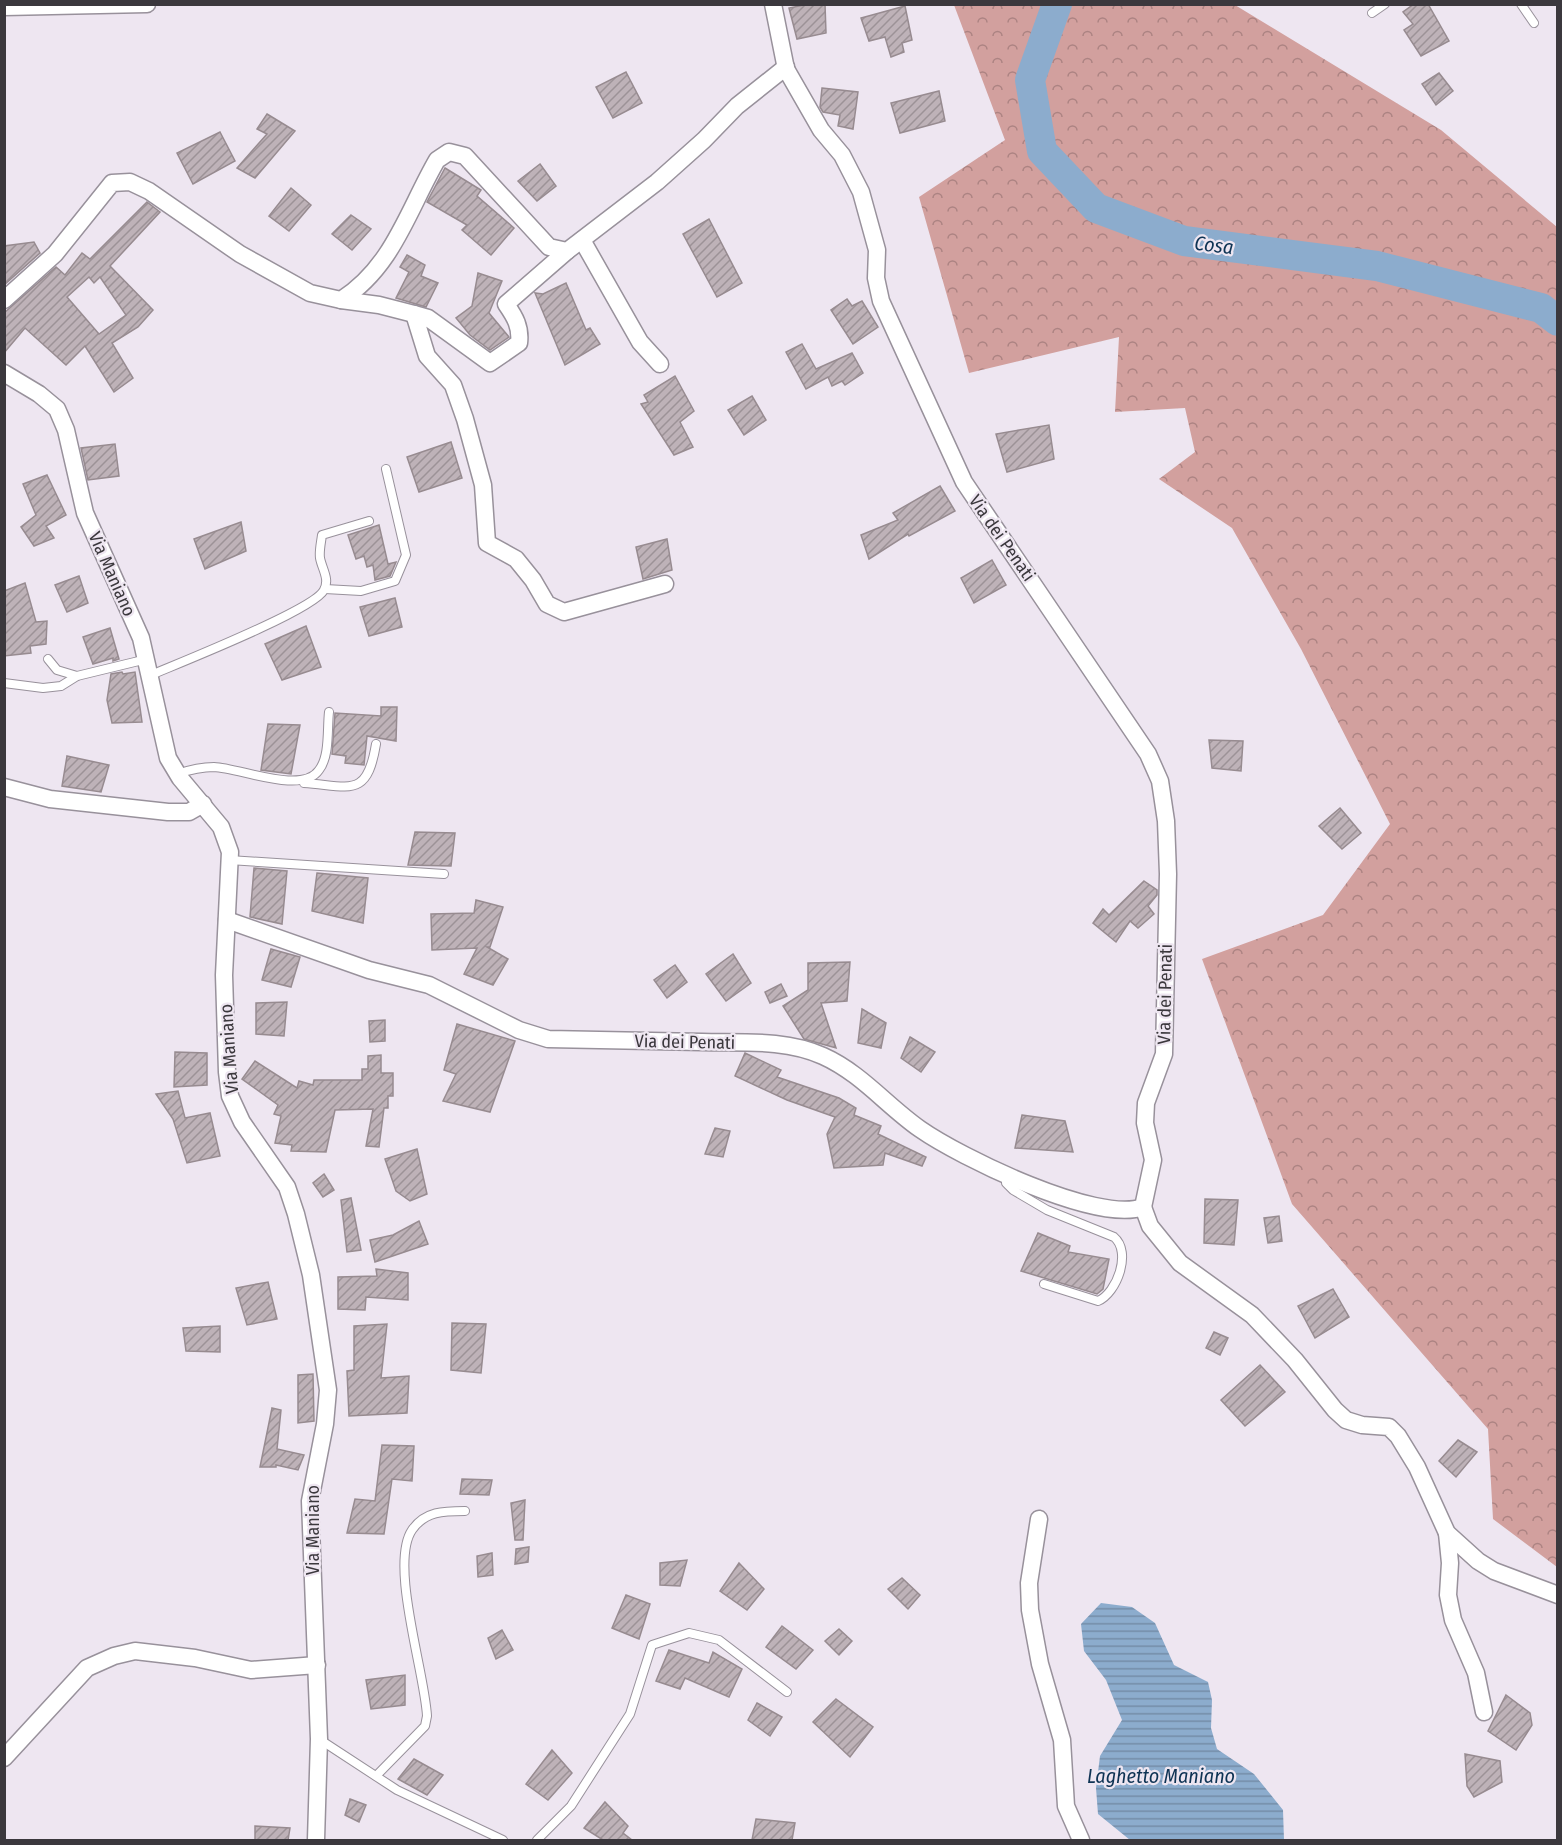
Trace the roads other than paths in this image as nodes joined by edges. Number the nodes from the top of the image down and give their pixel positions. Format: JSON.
{"nodes":[{"id":1,"x":147,"y":4,"type":"edge"},
{"id":2,"x":773,"y":4,"type":"edge"},
{"id":3,"x":1385,"y":4,"type":"edge"},
{"id":4,"x":1521,"y":4,"type":"edge"},
{"id":5,"x":4,"y":7,"type":"edge"},
{"id":6,"x":1372,"y":13,"type":"dead end"},
{"id":7,"x":1534,"y":23,"type":"dead end"},
{"id":8,"x":786,"y":67,"type":"junction"},
{"id":9,"x":582,"y":240,"type":"junction"},
{"id":10,"x":567,"y":251,"type":"junction"},
{"id":11,"x":4,"y":300,"type":"edge"},
{"id":12,"x":341,"y":300,"type":"junction"},
{"id":13,"x":414,"y":314,"type":"junction"},
{"id":14,"x":660,"y":364,"type":"dead end"},
{"id":15,"x":4,"y":373,"type":"edge"},
{"id":16,"x":386,"y":469,"type":"dead end"},
{"id":17,"x":369,"y":520,"type":"dead end"},
{"id":18,"x":665,"y":584,"type":"dead end"},
{"id":19,"x":325,"y":589,"type":"junction"},
{"id":20,"x":48,"y":659,"type":"dead end"},
{"id":21,"x":147,"y":659,"type":"junction"},
{"id":22,"x":151,"y":675,"type":"junction"},
{"id":23,"x":77,"y":676,"type":"junction"},
{"id":24,"x":4,"y":683,"type":"edge"},
{"id":25,"x":329,"y":712,"type":"dead end"},
{"id":26,"x":376,"y":744,"type":"dead end"},
{"id":27,"x":177,"y":774,"type":"junction"},
{"id":28,"x":294,"y":782,"type":"junction"},
{"id":29,"x":4,"y":786,"type":"edge"},
{"id":30,"x":203,"y":804,"type":"junction"},
{"id":31,"x":229,"y":860,"type":"junction"},
{"id":32,"x":444,"y":874,"type":"dead end"},
{"id":33,"x":226,"y":920,"type":"junction"},
{"id":34,"x":1006,"y":1175,"type":"junction"},
{"id":35,"x":1143,"y":1207,"type":"junction"},
{"id":36,"x":1044,"y":1284,"type":"dead end"},
{"id":37,"x":465,"y":1511,"type":"dead end"},
{"id":38,"x":1038,"y":1519,"type":"dead end"},
{"id":39,"x":1447,"y":1533,"type":"junction"},
{"id":40,"x":1557,"y":1595,"type":"edge"},
{"id":41,"x":317,"y":1665,"type":"junction"},
{"id":42,"x":787,"y":1692,"type":"dead end"},
{"id":43,"x":1484,"y":1712,"type":"dead end"},
{"id":44,"x":319,"y":1739,"type":"junction"},
{"id":45,"x":4,"y":1758,"type":"edge"},
{"id":46,"x":376,"y":1776,"type":"junction"},
{"id":47,"x":316,"y":1840,"type":"edge"},
{"id":48,"x":503,"y":1840,"type":"edge"},
{"id":49,"x":537,"y":1840,"type":"edge"},
{"id":50,"x":1081,"y":1840,"type":"edge"}],
"edges":[{"from":1,"to":5,"type":"street"},
{"from":2,"to":8,"type":"street","name":"Via dei Penati"},
{"from":3,"to":6,"type":"lane"},
{"from":4,"to":7,"type":"lane"},
{"from":8,"to":9,"type":"street"},
{"from":8,"to":35,"type":"street","name":"Via dei Penati"},
{"from":9,"to":10,"type":"street"},
{"from":9,"to":14,"type":"street"},
{"from":10,"to":12,"type":"street"},
{"from":10,"to":13,"type":"street"},
{"from":11,"to":12,"type":"street"},
{"from":12,"to":13,"type":"street"},
{"from":13,"to":18,"type":"street"},
{"from":15,"to":21,"type":"street","name":"Via Maniano"},
{"from":16,"to":19,"type":"lane"},
{"from":17,"to":19,"type":"lane"},
{"from":19,"to":22,"type":"lane"},
{"from":20,"to":23,"type":"lane"},
{"from":21,"to":22,"type":"street","name":"Via Maniano"},
{"from":21,"to":23,"type":"lane"},
{"from":22,"to":27,"type":"street","name":"Via Maniano"},
{"from":23,"to":24,"type":"lane"},
{"from":25,"to":28,"type":"lane"},
{"from":26,"to":28,"type":"lane"},
{"from":27,"to":28,"type":"lane"},
{"from":27,"to":30,"type":"street","name":"Via Maniano"},
{"from":29,"to":30,"type":"street"},
{"from":30,"to":31,"type":"street","name":"Via Maniano"},
{"from":31,"to":32,"type":"lane"},
{"from":31,"to":33,"type":"street","name":"Via Maniano"},
{"from":33,"to":34,"type":"street","name":"Via dei Penati"},
{"from":33,"to":41,"type":"street","name":"Via Maniano"},
{"from":34,"to":35,"type":"street","name":"Via dei Penati"},
{"from":34,"to":36,"type":"lane"},
{"from":35,"to":39,"type":"street"},
{"from":37,"to":46,"type":"lane"},
{"from":38,"to":50,"type":"street"},
{"from":39,"to":40,"type":"street"},
{"from":39,"to":43,"type":"street"},
{"from":41,"to":44,"type":"street","name":"Via Maniano"},
{"from":41,"to":45,"type":"street"},
{"from":42,"to":49,"type":"lane"},
{"from":44,"to":46,"type":"lane"},
{"from":44,"to":47,"type":"street","name":"Via Maniano"},
{"from":46,"to":48,"type":"lane"}]}
